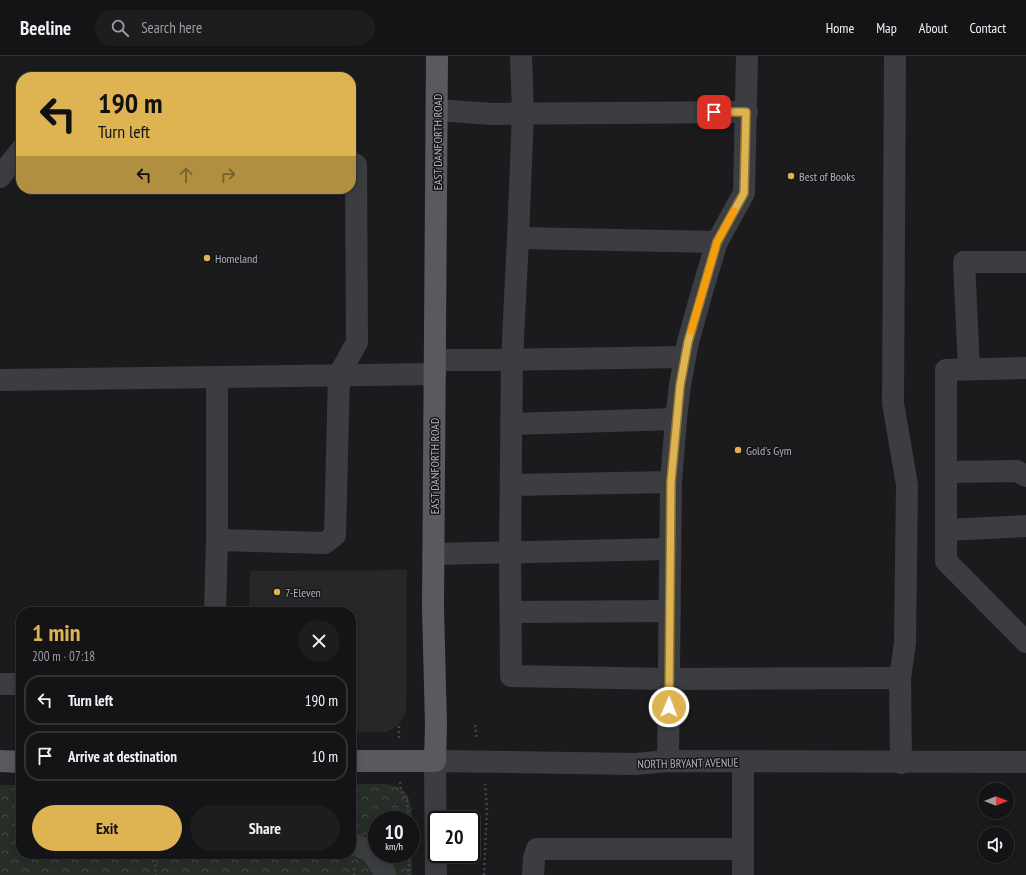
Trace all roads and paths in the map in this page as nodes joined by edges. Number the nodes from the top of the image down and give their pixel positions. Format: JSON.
{"nodes":[{"id":1,"x":437,"y":56,"type":"edge"},
{"id":2,"x":521,"y":56,"type":"edge"},
{"id":3,"x":747,"y":56,"type":"edge"},
{"id":4,"x":895,"y":56,"type":"edge"},
{"id":5,"x":437,"y":110,"type":"junction"},
{"id":6,"x":522,"y":112,"type":"junction"},
{"id":7,"x":746,"y":112,"type":"junction"},
{"id":8,"x":16,"y":156,"type":"edge"},
{"id":9,"x":356,"y":165,"type":"edge"},
{"id":10,"x":0,"y":177,"type":"edge"},
{"id":11,"x":518,"y":238,"type":"junction"},
{"id":12,"x":717,"y":242,"type":"junction"},
{"id":13,"x":1026,"y":262,"type":"edge"},
{"id":14,"x":685,"y":357,"type":"junction"},
{"id":15,"x":512,"y":360,"type":"junction"},
{"id":16,"x":435,"y":367,"type":"junction"},
{"id":17,"x":1026,"y":368,"type":"edge"},
{"id":18,"x":969,"y":369,"type":"junction"},
{"id":19,"x":339,"y":375,"type":"junction"},
{"id":20,"x":217,"y":377,"type":"junction"},
{"id":21,"x":0,"y":380,"type":"edge"},
{"id":22,"x":676,"y":419,"type":"junction"},
{"id":23,"x":511,"y":424,"type":"junction"},
{"id":24,"x":946,"y":472,"type":"junction"},
{"id":25,"x":1026,"y":476,"type":"edge"},
{"id":26,"x":671,"y":482,"type":"junction"},
{"id":27,"x":511,"y":485,"type":"junction"},
{"id":28,"x":1026,"y":526,"type":"edge"},
{"id":29,"x":946,"y":530,"type":"junction"},
{"id":30,"x":217,"y":540,"type":"junction"},
{"id":31,"x":670,"y":550,"type":"junction"},
{"id":32,"x":510,"y":553,"type":"junction"},
{"id":33,"x":433,"y":554,"type":"junction"},
{"id":34,"x":215,"y":607,"type":"edge"},
{"id":35,"x":670,"y":611,"type":"junction"},
{"id":36,"x":510,"y":612,"type":"junction"},
{"id":37,"x":1026,"y":642,"type":"edge"},
{"id":38,"x":900,"y":678,"type":"junction"},
{"id":39,"x":670,"y":680,"type":"junction"},
{"id":40,"x":0,"y":684,"type":"edge"},
{"id":41,"x":16,"y":684,"type":"edge"},
{"id":42,"x":0,"y":761,"type":"edge"},
{"id":43,"x":356,"y":761,"type":"edge"},
{"id":44,"x":435,"y":761,"type":"junction"},
{"id":45,"x":668,"y":761,"type":"junction"},
{"id":46,"x":16,"y":762,"type":"edge"},
{"id":47,"x":743,"y":762,"type":"junction"},
{"id":48,"x":1026,"y":762,"type":"edge"},
{"id":49,"x":901,"y":763,"type":"junction"},
{"id":50,"x":486,"y":785,"type":"dead end"},
{"id":51,"x":401,"y":791,"type":"dead end"},
{"id":52,"x":408,"y":811,"type":"edge"},
{"id":53,"x":356,"y":845,"type":"edge"},
{"id":54,"x":743,"y":849,"type":"junction"},
{"id":55,"x":153,"y":860,"type":"dead end"},
{"id":56,"x":409,"y":863,"type":"edge"},
{"id":57,"x":156,"y":875,"type":"edge"},
{"id":58,"x":385,"y":875,"type":"edge"},
{"id":59,"x":409,"y":875,"type":"edge"},
{"id":60,"x":436,"y":875,"type":"edge"},
{"id":61,"x":484,"y":875,"type":"edge"},
{"id":62,"x":533,"y":875,"type":"edge"},
{"id":63,"x":743,"y":875,"type":"edge"}],
"edges":[{"from":1,"to":5,"type":"main road","name":"EAST DANFORTH ROAD"},
{"from":2,"to":6,"type":"street"},
{"from":3,"to":7,"type":"street"},
{"from":4,"to":38,"type":"street"},
{"from":5,"to":6,"type":"street"},
{"from":5,"to":16,"type":"main road","name":"EAST DANFORTH ROAD"},
{"from":6,"to":7,"type":"street"},
{"from":6,"to":11,"type":"street"},
{"from":7,"to":12,"type":"street"},
{"from":8,"to":10,"type":"street"},
{"from":9,"to":19,"type":"street"},
{"from":11,"to":12,"type":"street"},
{"from":11,"to":15,"type":"street"},
{"from":12,"to":14,"type":"street"},
{"from":13,"to":18,"type":"street"},
{"from":14,"to":15,"type":"street"},
{"from":14,"to":22,"type":"street"},
{"from":15,"to":16,"type":"street"},
{"from":15,"to":23,"type":"street"},
{"from":16,"to":19,"type":"street"},
{"from":16,"to":33,"type":"main road","name":"EAST DANFORTH ROAD"},
{"from":17,"to":18,"type":"street"},
{"from":18,"to":24,"type":"street"},
{"from":19,"to":20,"type":"street"},
{"from":19,"to":30,"type":"street"},
{"from":20,"to":21,"type":"street"},
{"from":20,"to":30,"type":"street"},
{"from":22,"to":23,"type":"street"},
{"from":22,"to":26,"type":"street"},
{"from":23,"to":27,"type":"street"},
{"from":24,"to":25,"type":"street"},
{"from":24,"to":29,"type":"street"},
{"from":26,"to":27,"type":"street"},
{"from":26,"to":31,"type":"street"},
{"from":27,"to":32,"type":"street"},
{"from":28,"to":29,"type":"street"},
{"from":29,"to":37,"type":"street"},
{"from":30,"to":34,"type":"street"},
{"from":31,"to":32,"type":"street"},
{"from":31,"to":35,"type":"street"},
{"from":32,"to":33,"type":"street"},
{"from":32,"to":36,"type":"street"},
{"from":33,"to":44,"type":"main road","name":"EAST DANFORTH ROAD"},
{"from":35,"to":36,"type":"street"},
{"from":35,"to":39,"type":"street"},
{"from":36,"to":39,"type":"street"},
{"from":38,"to":39,"type":"street"},
{"from":38,"to":49,"type":"street"},
{"from":39,"to":45,"type":"street"},
{"from":40,"to":41,"type":"street"},
{"from":42,"to":46,"type":"main road"},
{"from":43,"to":44,"type":"main road","name":"NORTH BRYANT AVENUE"},
{"from":44,"to":45,"type":"street","name":"NORTH BRYANT AVENUE"},
{"from":44,"to":60,"type":"street","name":"EAST DANFORTH ROAD"},
{"from":45,"to":47,"type":"street","name":"NORTH BRYANT AVENUE"},
{"from":47,"to":49,"type":"street","name":"NORTH BRYANT AVENUE"},
{"from":47,"to":54,"type":"street"},
{"from":48,"to":49,"type":"street","name":"NORTH BRYANT AVENUE"},
{"from":50,"to":61,"type":"path"},
{"from":51,"to":52,"type":"path"},
{"from":53,"to":58,"type":"street"},
{"from":54,"to":62,"type":"street"},
{"from":54,"to":63,"type":"street"},
{"from":55,"to":57,"type":"path"},
{"from":56,"to":59,"type":"path"}]}
